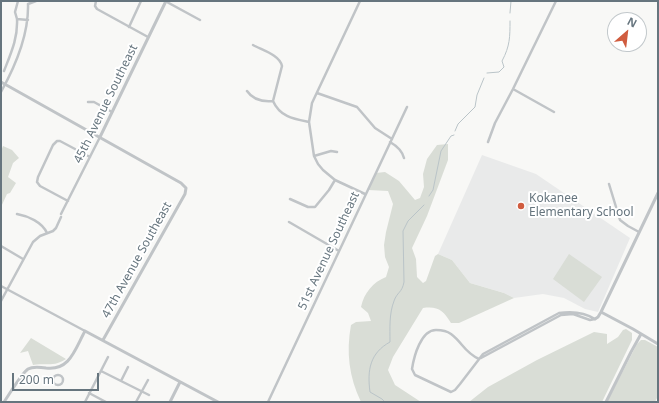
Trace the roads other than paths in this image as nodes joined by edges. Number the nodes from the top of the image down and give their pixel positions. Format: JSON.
{"nodes":[{"id":1,"x":18,"y":1,"type":"edge"},
{"id":2,"x":25,"y":1,"type":"edge"},
{"id":3,"x":36,"y":1,"type":"edge"},
{"id":4,"x":96,"y":1,"type":"edge"},
{"id":5,"x":142,"y":1,"type":"edge"},
{"id":6,"x":166,"y":1,"type":"edge"},
{"id":7,"x":360,"y":1,"type":"edge"},
{"id":8,"x":556,"y":1,"type":"edge"},
{"id":9,"x":28,"y":4,"type":"junction"},
{"id":10,"x":17,"y":19,"type":"junction"},
{"id":11,"x":28,"y":20,"type":"junction"},
{"id":12,"x":200,"y":20,"type":"dead end"},
{"id":13,"x":129,"y":27,"type":"junction"},
{"id":14,"x":148,"y":38,"type":"junction"},
{"id":15,"x":253,"y":45,"type":"dead end"},
{"id":16,"x":9,"y":58,"type":"junction"},
{"id":17,"x":16,"y":61,"type":"junction"},
{"id":18,"x":4,"y":71,"type":"dead end"},
{"id":19,"x":1,"y":82,"type":"edge"},
{"id":20,"x":5,"y":84,"type":"junction"},
{"id":21,"x":513,"y":89,"type":"junction"},
{"id":22,"x":247,"y":91,"type":"dead end"},
{"id":23,"x":1,"y":92,"type":"edge"},
{"id":24,"x":317,"y":93,"type":"junction"},
{"id":25,"x":88,"y":102,"type":"dead end"},
{"id":26,"x":273,"y":102,"type":"junction"},
{"id":27,"x":407,"y":107,"type":"dead end"},
{"id":28,"x":112,"y":112,"type":"junction"},
{"id":29,"x":554,"y":112,"type":"dead end"},
{"id":30,"x":309,"y":122,"type":"junction"},
{"id":31,"x":100,"y":137,"type":"junction"},
{"id":32,"x":391,"y":140,"type":"junction"},
{"id":33,"x":488,"y":142,"type":"dead end"},
{"id":34,"x":337,"y":152,"type":"dead end"},
{"id":35,"x":314,"y":156,"type":"junction"},
{"id":36,"x":90,"y":157,"type":"junction"},
{"id":37,"x":404,"y":158,"type":"dead end"},
{"id":38,"x":335,"y":180,"type":"junction"},
{"id":39,"x":609,"y":184,"type":"dead end"},
{"id":40,"x":658,"y":192,"type":"edge"},
{"id":41,"x":365,"y":194,"type":"junction"},
{"id":42,"x":290,"y":199,"type":"dead end"},
{"id":43,"x":68,"y":201,"type":"junction"},
{"id":44,"x":17,"y":214,"type":"dead end"},
{"id":45,"x":288,"y":222,"type":"dead end"},
{"id":46,"x":639,"y":232,"type":"junction"},
{"id":47,"x":47,"y":233,"type":"junction"},
{"id":48,"x":1,"y":246,"type":"edge"},
{"id":49,"x":339,"y":250,"type":"junction"},
{"id":50,"x":24,"y":259,"type":"junction"},
{"id":51,"x":1,"y":286,"type":"edge"},
{"id":52,"x":7,"y":290,"type":"junction"},
{"id":53,"x":1,"y":301,"type":"edge"},
{"id":54,"x":601,"y":312,"type":"junction"},
{"id":55,"x":594,"y":319,"type":"joint"},
{"id":56,"x":85,"y":331,"type":"junction"},
{"id":57,"x":641,"y":334,"type":"junction"},
{"id":58,"x":103,"y":340,"type":"junction"},
{"id":59,"x":658,"y":344,"type":"edge"},
{"id":60,"x":108,"y":357,"type":"dead end"},
{"id":61,"x":479,"y":359,"type":"junction"},
{"id":62,"x":128,"y":366,"type":"dead end"},
{"id":63,"x":54,"y":369,"type":"junction"},
{"id":64,"x":101,"y":371,"type":"junction"},
{"id":65,"x":57,"y":376,"type":"dead end"},
{"id":66,"x":148,"y":380,"type":"dead end"},
{"id":67,"x":121,"y":381,"type":"junction"},
{"id":68,"x":180,"y":382,"type":"junction"},
{"id":69,"x":141,"y":392,"type":"junction"},
{"id":70,"x":89,"y":393,"type":"junction"},
{"id":71,"x":148,"y":395,"type":"dead end"},
{"id":72,"x":101,"y":401,"type":"edge"},
{"id":73,"x":4,"y":402,"type":"edge"},
{"id":74,"x":85,"y":402,"type":"edge"},
{"id":75,"x":106,"y":402,"type":"edge"},
{"id":76,"x":136,"y":402,"type":"edge"},
{"id":77,"x":170,"y":402,"type":"edge"},
{"id":78,"x":218,"y":402,"type":"edge"},
{"id":79,"x":268,"y":402,"type":"edge"},
{"id":80,"x":606,"y":402,"type":"edge"}],
"edges":[{"from":1,"to":10,"type":"street"},
{"from":2,"to":9,"type":"street"},
{"from":3,"to":9,"type":"street"},
{"from":4,"to":13,"type":"street"},
{"from":5,"to":13,"type":"street"},
{"from":6,"to":12,"type":"street"},
{"from":6,"to":14,"type":"street","name":"45th Avenue Southeast"},
{"from":7,"to":24,"type":"street"},
{"from":8,"to":21,"type":"street"},
{"from":9,"to":11,"type":"street"},
{"from":10,"to":11,"type":"street"},
{"from":10,"to":16,"type":"street"},
{"from":11,"to":17,"type":"street"},
{"from":13,"to":14,"type":"street"},
{"from":14,"to":28,"type":"street","name":"45th Avenue Southeast"},
{"from":15,"to":26,"type":"street"},
{"from":16,"to":17,"type":"street"},
{"from":16,"to":18,"type":"street"},
{"from":17,"to":20,"type":"street"},
{"from":19,"to":20,"type":"street"},
{"from":20,"to":23,"type":"street"},
{"from":20,"to":31,"type":"street"},
{"from":21,"to":29,"type":"street"},
{"from":21,"to":33,"type":"street"},
{"from":22,"to":26,"type":"street"},
{"from":24,"to":30,"type":"street"},
{"from":24,"to":32,"type":"street"},
{"from":25,"to":28,"type":"street"},
{"from":26,"to":30,"type":"street"},
{"from":27,"to":32,"type":"street","name":"51st Avenue Southeast"},
{"from":28,"to":31,"type":"street","name":"45th Avenue Southeast"},
{"from":30,"to":35,"type":"street"},
{"from":31,"to":36,"type":"street","name":"45th Avenue Southeast"},
{"from":31,"to":58,"type":"street","name":"47th Avenue Southeast"},
{"from":32,"to":37,"type":"street"},
{"from":32,"to":41,"type":"street","name":"51st Avenue Southeast"},
{"from":34,"to":35,"type":"street"},
{"from":35,"to":38,"type":"street"},
{"from":36,"to":43,"type":"street","name":"45th Avenue Southeast"},
{"from":36,"to":43,"type":"street"},
{"from":38,"to":41,"type":"street"},
{"from":38,"to":42,"type":"street"},
{"from":39,"to":46,"type":"street"},
{"from":40,"to":46,"type":"street"},
{"from":41,"to":49,"type":"street","name":"51st Avenue Southeast"},
{"from":43,"to":47,"type":"street","name":"45th Avenue Southeast"},
{"from":44,"to":47,"type":"street"},
{"from":45,"to":49,"type":"street"},
{"from":46,"to":54,"type":"street"},
{"from":47,"to":50,"type":"street","name":"45th Avenue Southeast"},
{"from":48,"to":50,"type":"street"},
{"from":49,"to":79,"type":"street","name":"51st Avenue Southeast"},
{"from":50,"to":52,"type":"street","name":"45th Avenue Southeast"},
{"from":51,"to":52,"type":"street"},
{"from":52,"to":53,"type":"street","name":"45th Avenue Southeast"},
{"from":52,"to":56,"type":"street"},
{"from":54,"to":55,"type":"street"},
{"from":54,"to":57,"type":"street"},
{"from":55,"to":61,"type":"street"},
{"from":56,"to":58,"type":"street"},
{"from":56,"to":63,"type":"street"},
{"from":57,"to":59,"type":"street"},
{"from":57,"to":80,"type":"street"},
{"from":58,"to":68,"type":"street"},
{"from":60,"to":64,"type":"street"},
{"from":61,"to":61,"type":"street"},
{"from":62,"to":67,"type":"street"},
{"from":63,"to":65,"type":"street"},
{"from":63,"to":73,"type":"street"},
{"from":64,"to":67,"type":"street"},
{"from":64,"to":70,"type":"street"},
{"from":66,"to":69,"type":"street"},
{"from":67,"to":69,"type":"street"},
{"from":68,"to":77,"type":"street"},
{"from":68,"to":78,"type":"street"},
{"from":69,"to":71,"type":"street"},
{"from":69,"to":76,"type":"street"},
{"from":70,"to":72,"type":"street"},
{"from":70,"to":74,"type":"street"},
{"from":72,"to":75,"type":"street"}]}
